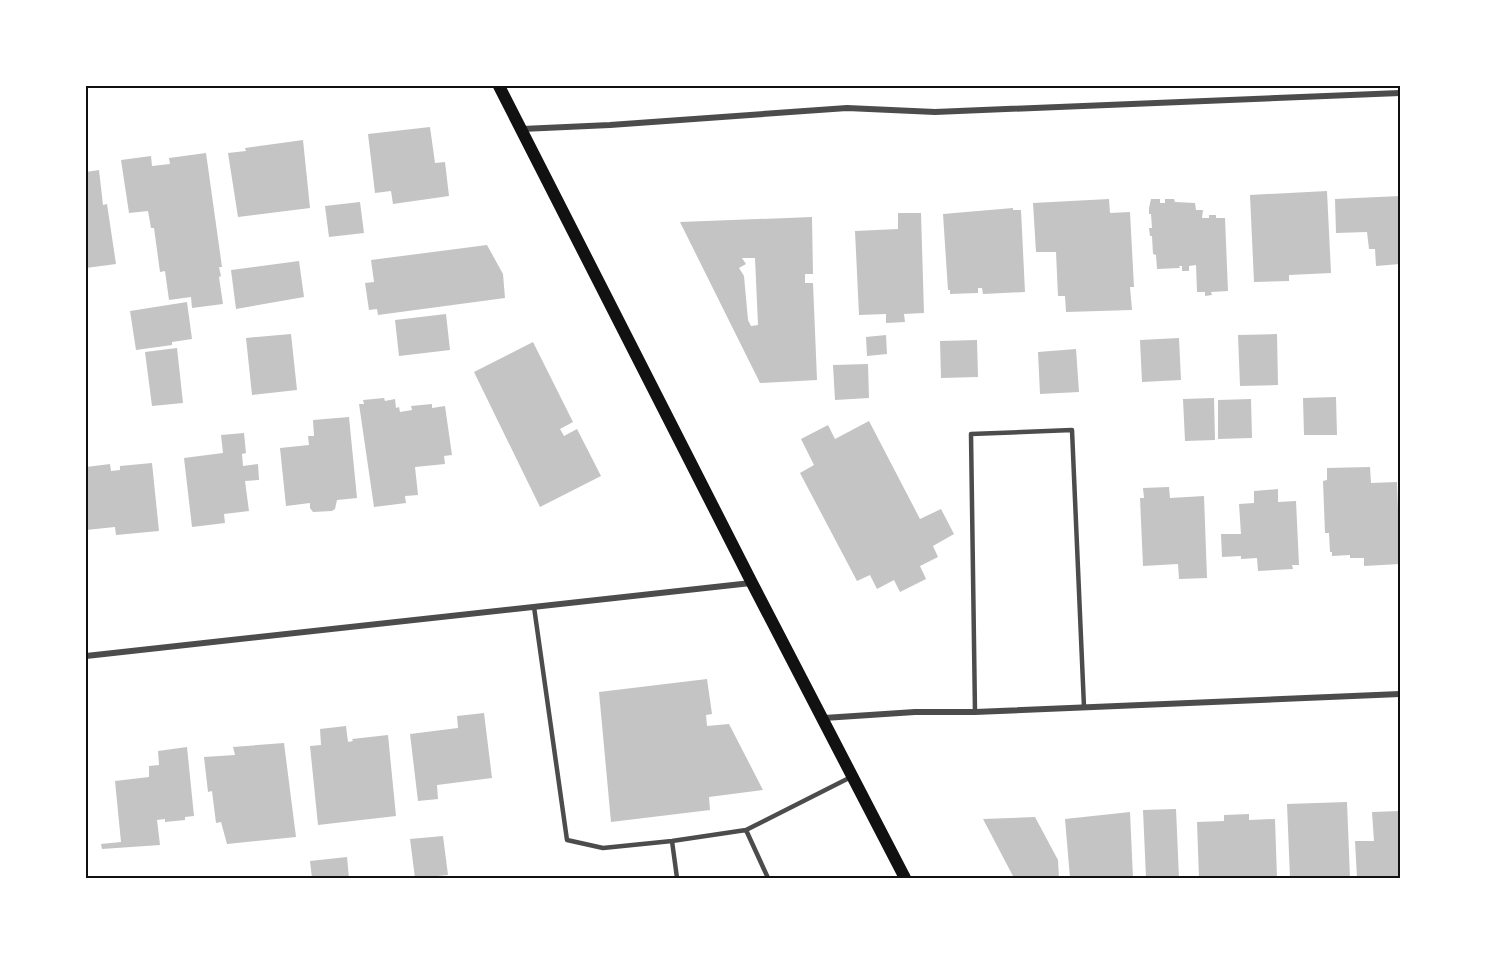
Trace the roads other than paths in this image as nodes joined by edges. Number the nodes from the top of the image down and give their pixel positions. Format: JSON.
{"nodes":[{"id":1,"x":499,"y":86,"type":"edge"},
{"id":2,"x":1401,"y":93,"type":"edge"},
{"id":3,"x":522,"y":129,"type":"junction"},
{"id":4,"x":752,"y":583,"type":"junction"},
{"id":5,"x":534,"y":606,"type":"junction"},
{"id":6,"x":86,"y":656,"type":"edge"},
{"id":7,"x":1401,"y":694,"type":"edge"},
{"id":8,"x":1084,"y":707,"type":"junction"},
{"id":9,"x":975,"y":712,"type":"junction"},
{"id":10,"x":824,"y":718,"type":"junction"},
{"id":11,"x":853,"y":776,"type":"junction"},
{"id":12,"x":746,"y":830,"type":"junction"},
{"id":13,"x":672,"y":841,"type":"junction"},
{"id":14,"x":677,"y":879,"type":"edge"},
{"id":15,"x":768,"y":879,"type":"edge"},
{"id":16,"x":906,"y":879,"type":"edge"}],
"edges":[{"from":1,"to":3,"type":"main road"},
{"from":2,"to":3,"type":"street"},
{"from":3,"to":4,"type":"main road"},
{"from":4,"to":5,"type":"street"},
{"from":4,"to":10,"type":"main road"},
{"from":5,"to":6,"type":"street"},
{"from":5,"to":13,"type":"lane"},
{"from":7,"to":8,"type":"street"},
{"from":8,"to":9,"type":"street"},
{"from":8,"to":9,"type":"lane"},
{"from":9,"to":10,"type":"street"},
{"from":10,"to":11,"type":"main road"},
{"from":11,"to":12,"type":"lane"},
{"from":11,"to":16,"type":"main road"},
{"from":12,"to":13,"type":"lane"},
{"from":12,"to":15,"type":"lane"},
{"from":13,"to":14,"type":"lane"}]}
